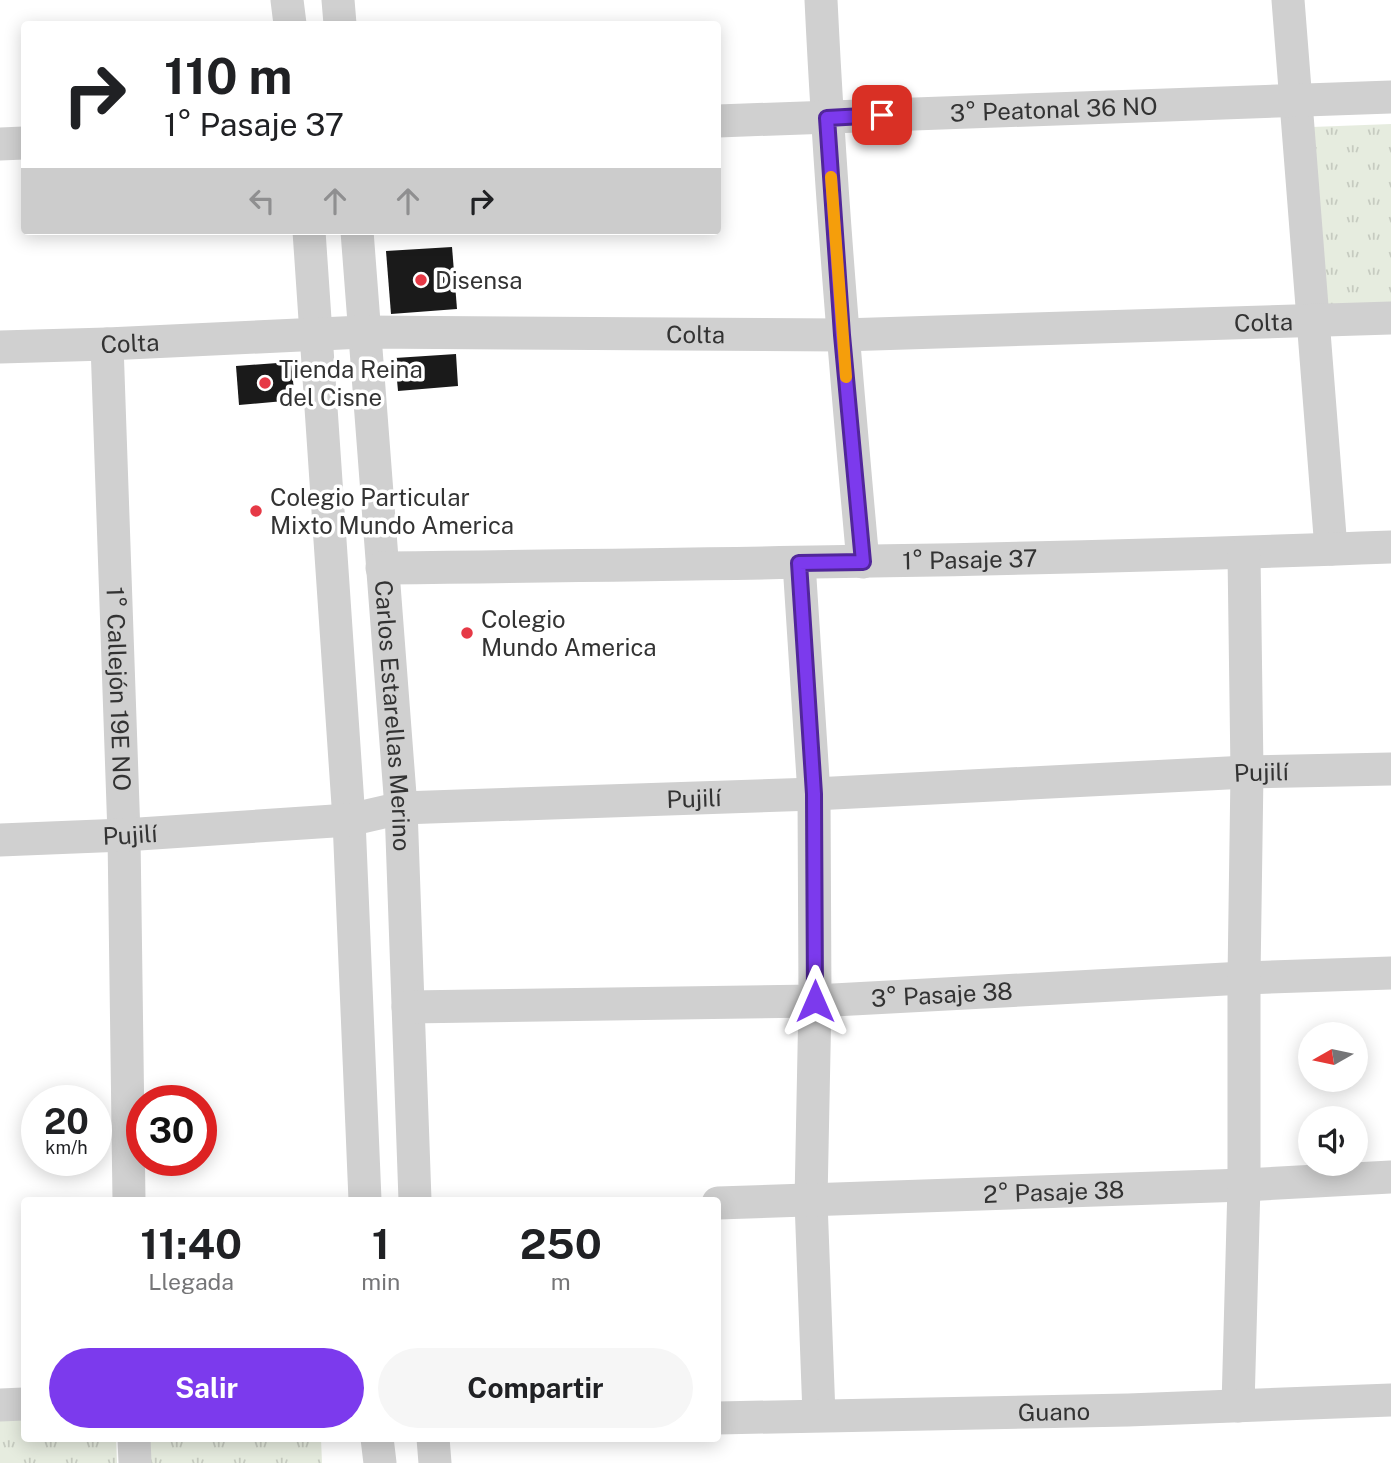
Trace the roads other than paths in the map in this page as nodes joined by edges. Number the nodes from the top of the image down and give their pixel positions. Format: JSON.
{"nodes":[{"id":1,"x":287,"y":0,"type":"edge"},
{"id":2,"x":338,"y":0,"type":"edge"},
{"id":3,"x":821,"y":0,"type":"edge"},
{"id":4,"x":1288,"y":0,"type":"edge"},
{"id":5,"x":290,"y":21,"type":"edge"},
{"id":6,"x":340,"y":21,"type":"edge"},
{"id":7,"x":1391,"y":97,"type":"edge"},
{"id":8,"x":1296,"y":99,"type":"junction"},
{"id":9,"x":827,"y":118,"type":"junction"},
{"id":10,"x":721,"y":121,"type":"edge"},
{"id":11,"x":21,"y":143,"type":"edge"},
{"id":12,"x":0,"y":144,"type":"edge"},
{"id":13,"x":309,"y":235,"type":"edge"},
{"id":14,"x":357,"y":235,"type":"edge"},
{"id":15,"x":1391,"y":318,"type":"edge"},
{"id":16,"x":1315,"y":321,"type":"junction"},
{"id":17,"x":363,"y":332,"type":"junction"},
{"id":18,"x":316,"y":334,"type":"junction"},
{"id":19,"x":842,"y":335,"type":"junction"},
{"id":20,"x":107,"y":344,"type":"junction"},
{"id":21,"x":0,"y":347,"type":"edge"},
{"id":22,"x":1391,"y":547,"type":"edge"},
{"id":23,"x":1331,"y":550,"type":"junction"},
{"id":24,"x":1244,"y":554,"type":"junction"},
{"id":25,"x":863,"y":562,"type":"junction"},
{"id":26,"x":799,"y":563,"type":"junction"},
{"id":27,"x":382,"y":568,"type":"junction"},
{"id":28,"x":1391,"y":769,"type":"edge"},
{"id":29,"x":1247,"y":772,"type":"junction"},
{"id":30,"x":814,"y":794,"type":"junction"},
{"id":31,"x":401,"y":808,"type":"junction"},
{"id":32,"x":349,"y":820,"type":"junction"},
{"id":33,"x":124,"y":835,"type":"junction"},
{"id":34,"x":0,"y":840,"type":"edge"},
{"id":35,"x":1391,"y":973,"type":"edge"},
{"id":36,"x":1244,"y":978,"type":"junction"},
{"id":37,"x":815,"y":1001,"type":"junction"},
{"id":38,"x":408,"y":1007,"type":"junction"},
{"id":39,"x":1391,"y":1177,"type":"edge"},
{"id":40,"x":1244,"y":1185,"type":"junction"},
{"id":41,"x":129,"y":1197,"type":"edge"},
{"id":42,"x":365,"y":1197,"type":"edge"},
{"id":43,"x":415,"y":1197,"type":"edge"},
{"id":44,"x":811,"y":1201,"type":"junction"},
{"id":45,"x":721,"y":1203,"type":"edge"},
{"id":46,"x":1391,"y":1400,"type":"edge"},
{"id":47,"x":21,"y":1404,"type":"edge"},
{"id":48,"x":0,"y":1405,"type":"edge"},
{"id":49,"x":1238,"y":1406,"type":"junction"},
{"id":50,"x":819,"y":1415,"type":"junction"},
{"id":51,"x":721,"y":1418,"type":"edge"},
{"id":52,"x":134,"y":1442,"type":"edge"},
{"id":53,"x":377,"y":1442,"type":"edge"},
{"id":54,"x":432,"y":1442,"type":"edge"},
{"id":55,"x":135,"y":1463,"type":"edge"},
{"id":56,"x":380,"y":1463,"type":"edge"},
{"id":57,"x":435,"y":1463,"type":"edge"}],
"edges":[{"from":1,"to":5,"type":"street"},
{"from":2,"to":6,"type":"street"},
{"from":3,"to":9,"type":"street"},
{"from":4,"to":8,"type":"street"},
{"from":7,"to":8,"type":"street","name":"3° Peatonal 36 NO"},
{"from":8,"to":9,"type":"street","name":"3° Peatonal 36 NO"},
{"from":8,"to":16,"type":"street"},
{"from":9,"to":10,"type":"street","name":"3° Peatonal 36 NO"},
{"from":9,"to":19,"type":"street"},
{"from":11,"to":12,"type":"street"},
{"from":13,"to":18,"type":"street","name":"Carlos Estarellas Merino"},
{"from":14,"to":17,"type":"street","name":"Carlos Estarellas Merino"},
{"from":15,"to":16,"type":"street","name":"Colta"},
{"from":16,"to":19,"type":"street","name":"Colta"},
{"from":16,"to":23,"type":"street"},
{"from":17,"to":18,"type":"street","name":"Colta"},
{"from":17,"to":19,"type":"street","name":"Colta"},
{"from":17,"to":27,"type":"street","name":"Carlos Estarellas Merino"},
{"from":18,"to":20,"type":"street","name":"Colta"},
{"from":18,"to":32,"type":"street","name":"Carlos Estarellas Merino"},
{"from":19,"to":25,"type":"street"},
{"from":20,"to":21,"type":"street","name":"Colta"},
{"from":20,"to":33,"type":"street","name":"1° Callejón 19E NO"},
{"from":22,"to":23,"type":"street","name":"1° Pasaje 37"},
{"from":23,"to":24,"type":"street","name":"1° Pasaje 37"},
{"from":24,"to":25,"type":"street","name":"1° Pasaje 37"},
{"from":24,"to":29,"type":"street"},
{"from":25,"to":26,"type":"street","name":"1° Pasaje 37"},
{"from":26,"to":27,"type":"street","name":"1° Pasaje 37"},
{"from":26,"to":30,"type":"street"},
{"from":27,"to":31,"type":"street","name":"Carlos Estarellas Merino"},
{"from":28,"to":29,"type":"street","name":"Pujilí"},
{"from":29,"to":30,"type":"street","name":"Pujilí"},
{"from":29,"to":36,"type":"street"},
{"from":30,"to":31,"type":"street","name":"Pujilí"},
{"from":30,"to":37,"type":"street"},
{"from":31,"to":32,"type":"street","name":"Pujilí"},
{"from":31,"to":38,"type":"street","name":"Carlos Estarellas Merino"},
{"from":32,"to":33,"type":"street","name":"Pujilí"},
{"from":32,"to":42,"type":"street","name":"Carlos Estarellas Merino"},
{"from":33,"to":34,"type":"street","name":"Pujilí"},
{"from":33,"to":41,"type":"street","name":"1° Callejón 19E NO"},
{"from":35,"to":36,"type":"street","name":"3° Pasaje 38"},
{"from":36,"to":37,"type":"street","name":"3° Pasaje 38"},
{"from":36,"to":40,"type":"street"},
{"from":37,"to":38,"type":"street","name":"3° Pasaje 38"},
{"from":37,"to":44,"type":"street"},
{"from":38,"to":43,"type":"street","name":"Carlos Estarellas Merino"},
{"from":39,"to":40,"type":"street","name":"2° Pasaje 38"},
{"from":40,"to":44,"type":"street","name":"2° Pasaje 38"},
{"from":40,"to":49,"type":"street"},
{"from":44,"to":45,"type":"street","name":"2° Pasaje 38"},
{"from":44,"to":50,"type":"street"},
{"from":46,"to":49,"type":"street","name":"Guano"},
{"from":47,"to":48,"type":"street"},
{"from":49,"to":50,"type":"street","name":"Guano"},
{"from":50,"to":51,"type":"street","name":"Guano"},
{"from":52,"to":55,"type":"street"},
{"from":53,"to":56,"type":"street"},
{"from":54,"to":57,"type":"street"}]}
